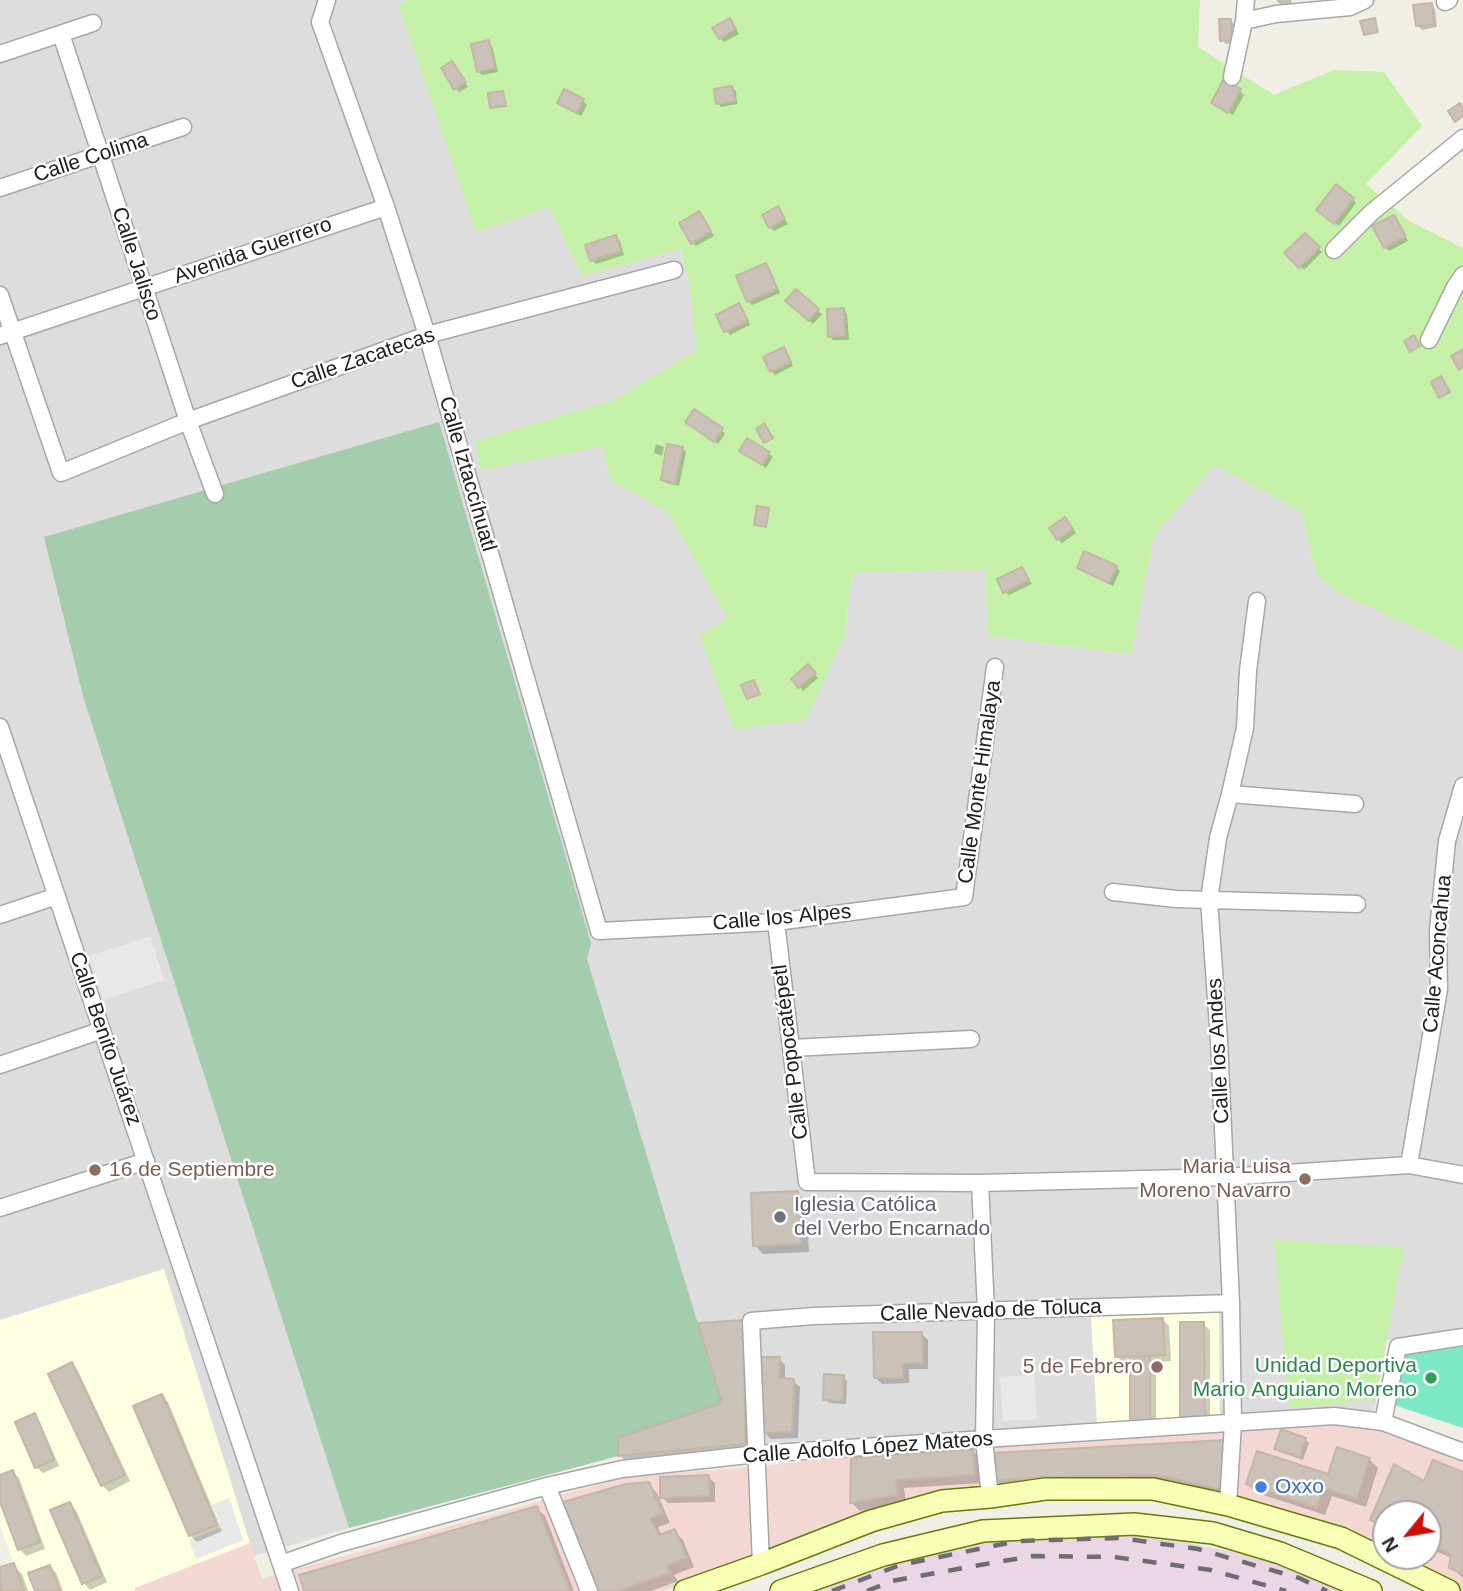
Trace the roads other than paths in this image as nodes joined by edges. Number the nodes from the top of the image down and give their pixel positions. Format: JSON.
{"nodes":[{"id":1,"x":327,"y":0,"type":"edge"},
{"id":2,"x":1246,"y":0,"type":"edge"},
{"id":3,"x":1365,"y":0,"type":"edge"},
{"id":4,"x":1244,"y":22,"type":"junction"},
{"id":5,"x":93,"y":23,"type":"dead end"},
{"id":6,"x":61,"y":34,"type":"junction"},
{"id":7,"x":0,"y":54,"type":"edge"},
{"id":8,"x":1232,"y":77,"type":"dead end"},
{"id":9,"x":183,"y":127,"type":"dead end"},
{"id":10,"x":1463,"y":138,"type":"edge"},
{"id":11,"x":101,"y":155,"type":"junction"},
{"id":12,"x":0,"y":188,"type":"edge"},
{"id":13,"x":386,"y":206,"type":"junction"},
{"id":14,"x":1334,"y":250,"type":"dead end"},
{"id":15,"x":674,"y":270,"type":"dead end"},
{"id":16,"x":1463,"y":275,"type":"edge"},
{"id":17,"x":144,"y":288,"type":"junction"},
{"id":18,"x":0,"y":295,"type":"edge"},
{"id":19,"x":7,"y":334,"type":"edge"},
{"id":20,"x":427,"y":335,"type":"junction"},
{"id":21,"x":1429,"y":340,"type":"dead end"},
{"id":22,"x":188,"y":421,"type":"junction"},
{"id":23,"x":215,"y":494,"type":"dead end"},
{"id":24,"x":1257,"y":601,"type":"dead end"},
{"id":25,"x":995,"y":667,"type":"dead end"},
{"id":26,"x":0,"y":727,"type":"edge"},
{"id":27,"x":6,"y":764,"type":"edge"},
{"id":28,"x":1463,"y":786,"type":"edge"},
{"id":29,"x":1230,"y":794,"type":"junction"},
{"id":30,"x":1354,"y":804,"type":"dead end"},
{"id":31,"x":1113,"y":892,"type":"dead end"},
{"id":32,"x":57,"y":896,"type":"junction"},
{"id":33,"x":964,"y":897,"type":"joint"},
{"id":34,"x":1209,"y":900,"type":"junction"},
{"id":35,"x":1357,"y":904,"type":"dead end"},
{"id":36,"x":0,"y":915,"type":"edge"},
{"id":37,"x":776,"y":922,"type":"junction"},
{"id":38,"x":599,"y":930,"type":"joint"},
{"id":39,"x":102,"y":1030,"type":"junction"},
{"id":40,"x":971,"y":1039,"type":"dead end"},
{"id":41,"x":791,"y":1048,"type":"junction"},
{"id":42,"x":0,"y":1065,"type":"edge"},
{"id":43,"x":146,"y":1161,"type":"junction"},
{"id":44,"x":1409,"y":1165,"type":"junction"},
{"id":45,"x":1463,"y":1175,"type":"edge"},
{"id":46,"x":1225,"y":1177,"type":"junction"},
{"id":47,"x":980,"y":1183,"type":"junction"},
{"id":48,"x":0,"y":1208,"type":"edge"},
{"id":49,"x":1231,"y":1303,"type":"junction"},
{"id":50,"x":986,"y":1311,"type":"junction"},
{"id":51,"x":1463,"y":1337,"type":"edge"},
{"id":52,"x":1383,"y":1422,"type":"junction"},
{"id":53,"x":1233,"y":1423,"type":"junction"},
{"id":54,"x":984,"y":1440,"type":"junction"},
{"id":55,"x":1463,"y":1452,"type":"edge"},
{"id":56,"x":757,"y":1454,"type":"junction"},
{"id":57,"x":547,"y":1486,"type":"junction"},
{"id":58,"x":990,"y":1497,"type":"junction"},
{"id":59,"x":1228,"y":1505,"type":"junction"},
{"id":60,"x":281,"y":1564,"type":"junction"},
{"id":61,"x":761,"y":1564,"type":"junction"},
{"id":62,"x":290,"y":1591,"type":"edge"},
{"id":63,"x":589,"y":1591,"type":"edge"},
{"id":64,"x":685,"y":1591,"type":"edge"},
{"id":65,"x":781,"y":1591,"type":"edge"},
{"id":66,"x":1371,"y":1591,"type":"edge"},
{"id":67,"x":1449,"y":1591,"type":"edge"}],
"edges":[{"from":1,"to":13,"type":"street","name":"Calle Iztaccíhuatl"},
{"from":2,"to":4,"type":"street"},
{"from":3,"to":4,"type":"street"},
{"from":4,"to":8,"type":"street"},
{"from":5,"to":6,"type":"street"},
{"from":6,"to":7,"type":"street"},
{"from":6,"to":11,"type":"street","name":"Calle Jalisco"},
{"from":9,"to":11,"type":"street","name":"Calle Colima"},
{"from":10,"to":14,"type":"street"},
{"from":11,"to":12,"type":"street","name":"Calle Colima"},
{"from":11,"to":17,"type":"street","name":"Calle Jalisco"},
{"from":13,"to":17,"type":"street","name":"Avenida Guerrero"},
{"from":13,"to":20,"type":"street","name":"Calle Iztaccíhuatl"},
{"from":15,"to":20,"type":"street","name":"Calle Zacatecas"},
{"from":16,"to":21,"type":"street"},
{"from":17,"to":19,"type":"street","name":"Avenida Guerrero"},
{"from":17,"to":22,"type":"street","name":"Calle Jalisco"},
{"from":18,"to":19,"type":"street"},
{"from":19,"to":22,"type":"street","name":"Calle Zacatecas"},
{"from":20,"to":22,"type":"street","name":"Calle Zacatecas"},
{"from":20,"to":38,"type":"street","name":"Calle Iztaccíhuatl"},
{"from":22,"to":23,"type":"street","name":"Calle Jalisco"},
{"from":24,"to":29,"type":"street","name":"Calle los Andes"},
{"from":25,"to":33,"type":"street","name":"Calle Monte Himalaya"},
{"from":26,"to":27,"type":"street","name":"Calle Benito Juárez"},
{"from":27,"to":32,"type":"street","name":"Calle Benito Juárez"},
{"from":28,"to":44,"type":"street","name":"Calle Aconcahua"},
{"from":29,"to":30,"type":"street"},
{"from":29,"to":34,"type":"street","name":"Calle los Andes"},
{"from":31,"to":34,"type":"street"},
{"from":32,"to":36,"type":"street"},
{"from":32,"to":39,"type":"street","name":"Calle Benito Juárez"},
{"from":33,"to":37,"type":"street","name":"Calle los Alpes"},
{"from":34,"to":35,"type":"street"},
{"from":34,"to":46,"type":"street","name":"Calle los Andes"},
{"from":37,"to":38,"type":"street","name":"Calle los Alpes"},
{"from":37,"to":41,"type":"street","name":"Calle Popocatépetl"},
{"from":39,"to":42,"type":"street"},
{"from":39,"to":43,"type":"street","name":"Calle Benito Juárez"},
{"from":40,"to":41,"type":"street"},
{"from":41,"to":47,"type":"street","name":"Calle Popocatépetl"},
{"from":43,"to":48,"type":"street"},
{"from":43,"to":60,"type":"street","name":"Calle Benito Juárez"},
{"from":44,"to":45,"type":"street"},
{"from":44,"to":46,"type":"street"},
{"from":46,"to":47,"type":"street"},
{"from":46,"to":49,"type":"street","name":"Calle los Andes"},
{"from":47,"to":50,"type":"street"},
{"from":49,"to":50,"type":"street","name":"Calle Nevado de Toluca"},
{"from":49,"to":53,"type":"street","name":"Calle los Andes"},
{"from":50,"to":54,"type":"street"},
{"from":50,"to":56,"type":"street","name":"Calle Nevado de Toluca"},
{"from":51,"to":52,"type":"street"},
{"from":52,"to":53,"type":"street","name":"Calle Adolfo López Mateos"},
{"from":52,"to":55,"type":"street","name":"Calle Adolfo López Mateos"},
{"from":53,"to":54,"type":"street","name":"Calle Adolfo López Mateos"},
{"from":53,"to":59,"type":"street","name":"Calle los Andes"},
{"from":54,"to":56,"type":"street","name":"Calle Adolfo López Mateos"},
{"from":54,"to":58,"type":"street"},
{"from":56,"to":57,"type":"street","name":"Calle Adolfo López Mateos"},
{"from":56,"to":61,"type":"street"},
{"from":57,"to":60,"type":"street","name":"Calle Adolfo López Mateos"},
{"from":57,"to":63,"type":"street"},
{"from":58,"to":59,"type":"main road"},
{"from":58,"to":61,"type":"main road"},
{"from":59,"to":67,"type":"main road"},
{"from":60,"to":62,"type":"street","name":"Calle Benito Juárez"},
{"from":61,"to":64,"type":"main road"},
{"from":65,"to":66,"type":"main road"}]}
